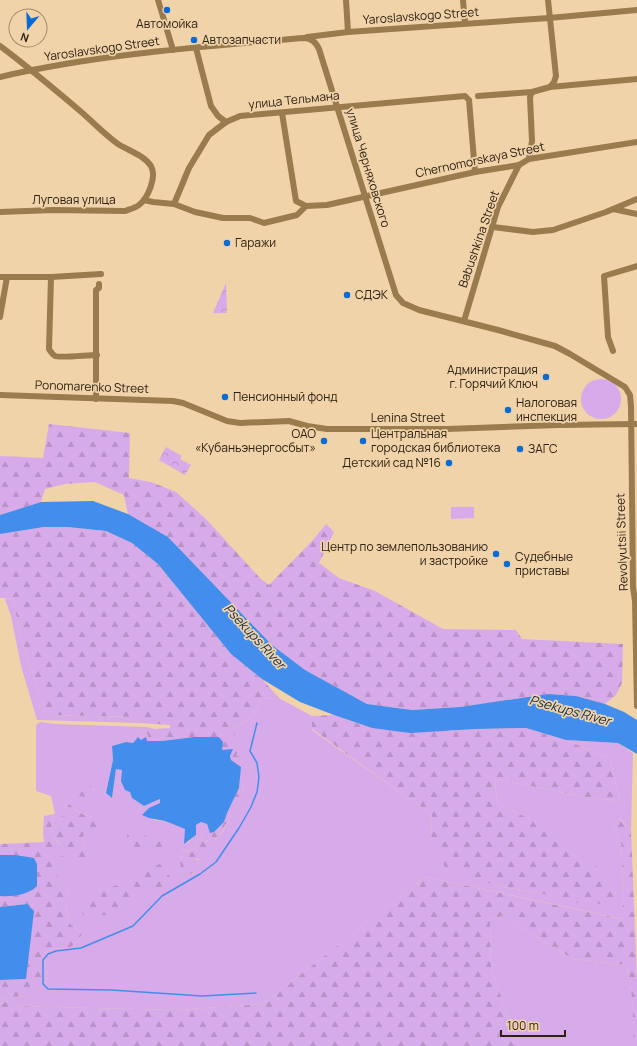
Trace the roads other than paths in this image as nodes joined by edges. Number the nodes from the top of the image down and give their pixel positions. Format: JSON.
{"nodes":[{"id":1,"x":158,"y":0,"type":"edge"},
{"id":2,"x":346,"y":0,"type":"edge"},
{"id":3,"x":463,"y":0,"type":"edge"},
{"id":4,"x":548,"y":0,"type":"edge"},
{"id":5,"x":637,"y":10,"type":"edge"},
{"id":6,"x":549,"y":18,"type":"junction"},
{"id":7,"x":465,"y":23,"type":"junction"},
{"id":8,"x":348,"y":32,"type":"junction"},
{"id":9,"x":306,"y":38,"type":"junction"},
{"id":10,"x":0,"y":46,"type":"edge"},
{"id":11,"x":196,"y":48,"type":"junction"},
{"id":12,"x":173,"y":50,"type":"junction"},
{"id":13,"x":32,"y":70,"type":"junction"},
{"id":14,"x":0,"y":77,"type":"edge"},
{"id":15,"x":637,"y":79,"type":"edge"},
{"id":16,"x":550,"y":88,"type":"junction"},
{"id":17,"x":532,"y":92,"type":"junction"},
{"id":18,"x":478,"y":96,"type":"dead end"},
{"id":19,"x":338,"y":106,"type":"junction"},
{"id":20,"x":282,"y":113,"type":"junction"},
{"id":21,"x":226,"y":122,"type":"junction"},
{"id":22,"x":637,"y":142,"type":"edge"},
{"id":23,"x":529,"y":159,"type":"junction"},
{"id":24,"x":519,"y":165,"type":"junction"},
{"id":25,"x":475,"y":172,"type":"junction"},
{"id":26,"x":365,"y":196,"type":"junction"},
{"id":27,"x":637,"y":198,"type":"edge"},
{"id":28,"x":144,"y":200,"type":"junction"},
{"id":29,"x":174,"y":204,"type":"junction"},
{"id":30,"x":306,"y":206,"type":"junction"},
{"id":31,"x":612,"y":209,"type":"junction"},
{"id":32,"x":0,"y":212,"type":"edge"},
{"id":33,"x":637,"y":214,"type":"edge"},
{"id":34,"x":493,"y":227,"type":"junction"},
{"id":35,"x":637,"y":266,"type":"edge"},
{"id":36,"x":101,"y":274,"type":"dead end"},
{"id":37,"x":0,"y":276,"type":"edge"},
{"id":38,"x":51,"y":276,"type":"junction"},
{"id":39,"x":7,"y":277,"type":"junction"},
{"id":40,"x":99,"y":284,"type":"dead end"},
{"id":41,"x":0,"y":317,"type":"edge"},
{"id":42,"x":464,"y":321,"type":"junction"},
{"id":43,"x":613,"y":351,"type":"dead end"},
{"id":44,"x":97,"y":355,"type":"junction"},
{"id":45,"x":0,"y":395,"type":"edge"},
{"id":46,"x":96,"y":399,"type":"junction"},
{"id":47,"x":183,"y":403,"type":"joint"},
{"id":48,"x":634,"y":424,"type":"edge"},
{"id":49,"x":633,"y":560,"type":"junction"},
{"id":50,"x":637,"y":570,"type":"edge"},
{"id":51,"x":635,"y":585,"type":"edge"},
{"id":52,"x":637,"y":697,"type":"edge"},
{"id":53,"x":637,"y":706,"type":"edge"}],
"edges":[{"from":1,"to":12,"type":"street"},
{"from":2,"to":8,"type":"street"},
{"from":3,"to":7,"type":"street"},
{"from":4,"to":6,"type":"street"},
{"from":5,"to":6,"type":"street","name":"Yaroslavskogo Street"},
{"from":6,"to":7,"type":"street","name":"Yaroslavskogo Street"},
{"from":6,"to":16,"type":"street"},
{"from":7,"to":8,"type":"street","name":"Yaroslavskogo Street"},
{"from":8,"to":9,"type":"street","name":"Yaroslavskogo Street"},
{"from":9,"to":11,"type":"street","name":"Yaroslavskogo Street"},
{"from":9,"to":19,"type":"street","name":"улица Черняховского"},
{"from":10,"to":13,"type":"street"},
{"from":11,"to":12,"type":"street","name":"Yaroslavskogo Street"},
{"from":11,"to":21,"type":"street"},
{"from":12,"to":13,"type":"street","name":"Yaroslavskogo Street"},
{"from":13,"to":14,"type":"street","name":"Yaroslavskogo Street"},
{"from":13,"to":28,"type":"street"},
{"from":15,"to":16,"type":"street"},
{"from":16,"to":17,"type":"street"},
{"from":17,"to":18,"type":"street"},
{"from":17,"to":23,"type":"street"},
{"from":19,"to":20,"type":"street","name":"улица Тельмана"},
{"from":19,"to":25,"type":"street","name":"улица Тельмана"},
{"from":19,"to":26,"type":"street","name":"улица Черняховского"},
{"from":20,"to":21,"type":"street","name":"улица Тельмана"},
{"from":20,"to":30,"type":"street"},
{"from":21,"to":29,"type":"street","name":"улица Тельмана"},
{"from":22,"to":23,"type":"street","name":"Chernomorskaya Street"},
{"from":23,"to":24,"type":"street","name":"Chernomorskaya Street"},
{"from":24,"to":25,"type":"street","name":"Chernomorskaya Street"},
{"from":24,"to":34,"type":"street","name":"Babushkina Street"},
{"from":25,"to":26,"type":"street","name":"Chernomorskaya Street"},
{"from":26,"to":30,"type":"street","name":"Chernomorskaya Street"},
{"from":26,"to":42,"type":"street","name":"улица Черняховского"},
{"from":27,"to":31,"type":"street"},
{"from":28,"to":29,"type":"street"},
{"from":28,"to":32,"type":"street","name":"Луговая улица"},
{"from":29,"to":30,"type":"street"},
{"from":31,"to":33,"type":"street"},
{"from":31,"to":34,"type":"street"},
{"from":34,"to":42,"type":"street","name":"Babushkina Street"},
{"from":35,"to":43,"type":"street"},
{"from":36,"to":38,"type":"street"},
{"from":37,"to":39,"type":"street"},
{"from":38,"to":39,"type":"street"},
{"from":38,"to":44,"type":"street"},
{"from":39,"to":41,"type":"street"},
{"from":40,"to":44,"type":"street"},
{"from":42,"to":48,"type":"street","name":"Revolyutsii Street"},
{"from":44,"to":46,"type":"street"},
{"from":45,"to":46,"type":"street","name":"Ponomarenko Street"},
{"from":46,"to":47,"type":"street","name":"Ponomarenko Street"},
{"from":47,"to":48,"type":"street","name":"Lenina Street"},
{"from":48,"to":49,"type":"street","name":"Revolyutsii Street"},
{"from":49,"to":50,"type":"street"},
{"from":49,"to":51,"type":"street","name":"Revolyutsii Street"},
{"from":51,"to":52,"type":"street","name":"Revolyutsii Street"},
{"from":52,"to":53,"type":"street","name":"Revolyutsii Street"}]}
